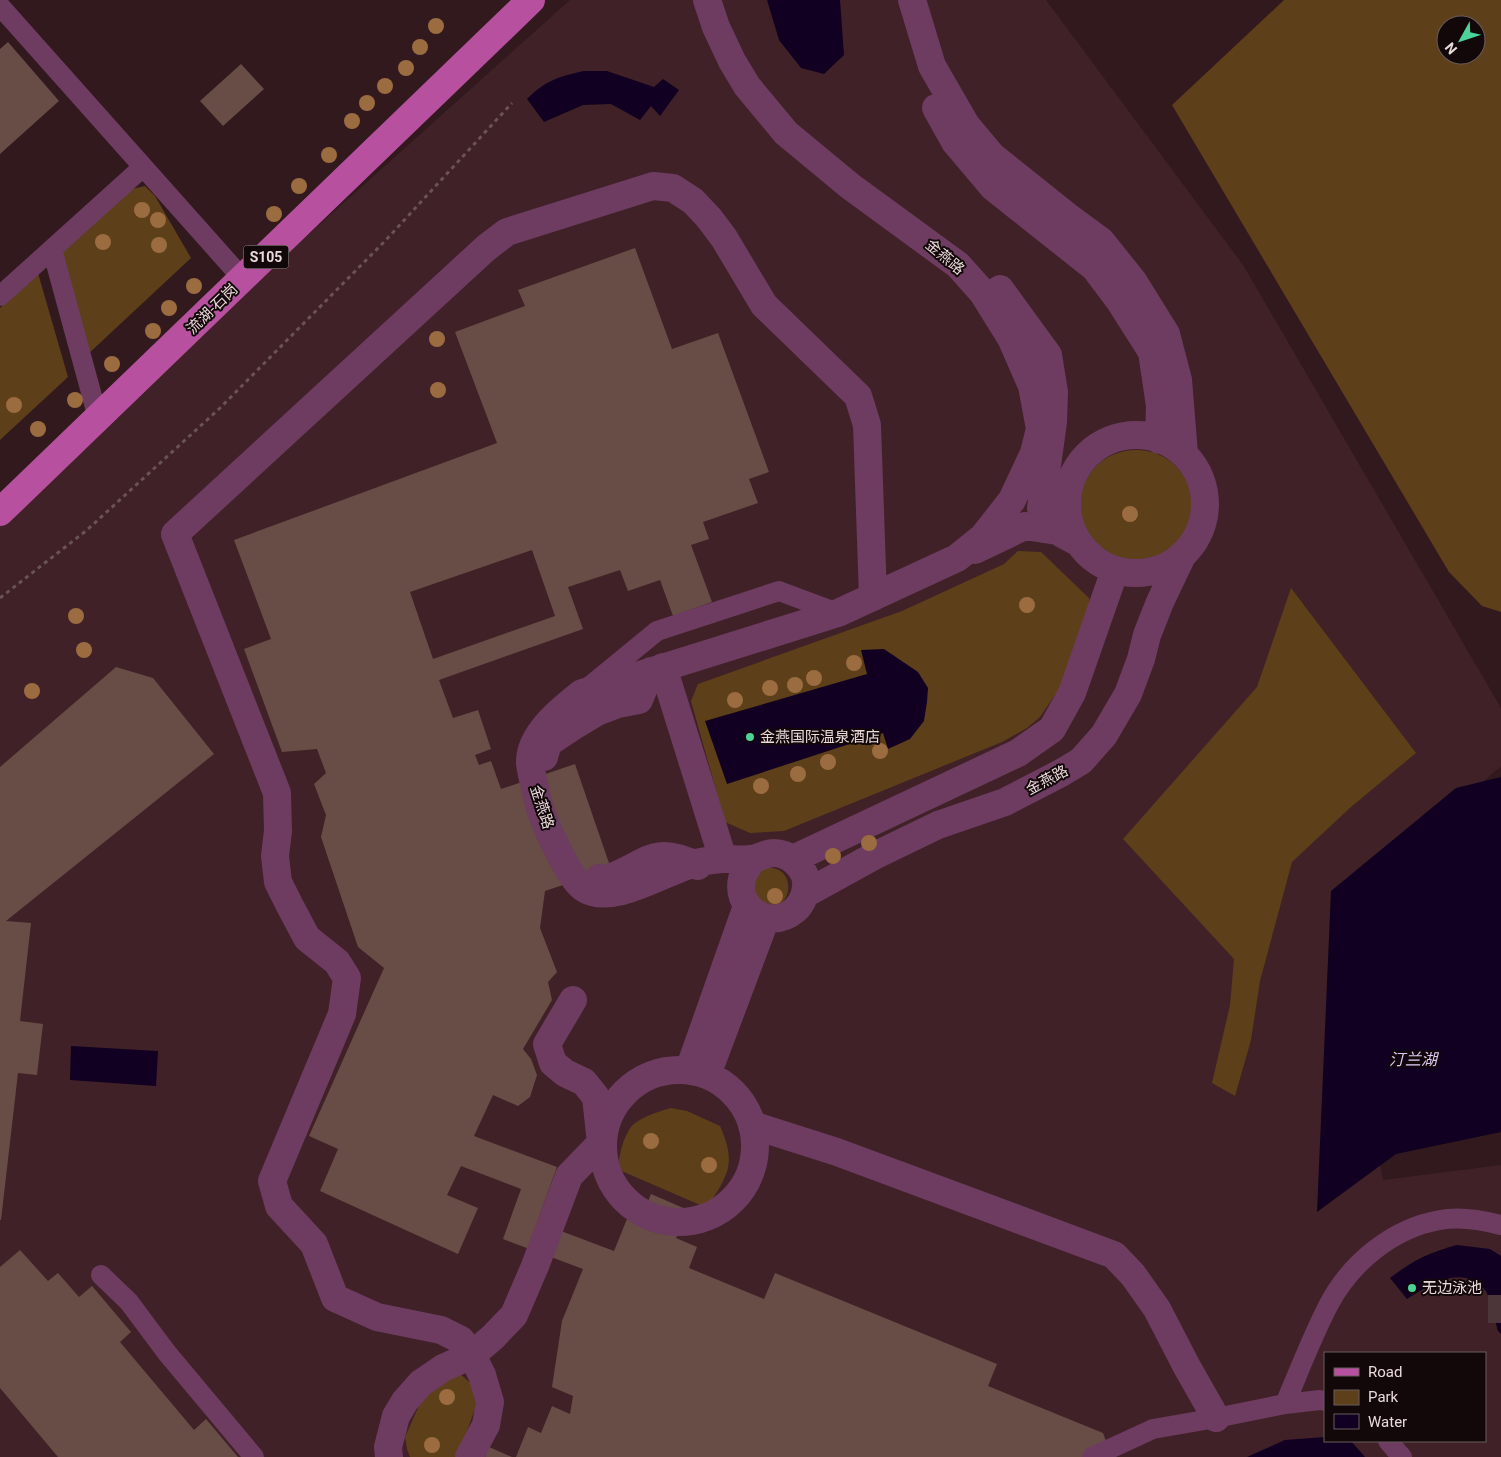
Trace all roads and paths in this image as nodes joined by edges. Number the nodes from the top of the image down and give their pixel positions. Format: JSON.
{"nodes":[{"id":1,"x":530,"y":0,"type":"edge"},
{"id":2,"x":707,"y":0,"type":"edge"},
{"id":3,"x":725,"y":0,"type":"edge"},
{"id":4,"x":892,"y":0,"type":"edge"},
{"id":5,"x":912,"y":0,"type":"edge"},
{"id":6,"x":0,"y":6,"type":"edge"},
{"id":7,"x":512,"y":103,"type":"dead end"},
{"id":8,"x":143,"y":167,"type":"junction"},
{"id":9,"x":52,"y":248,"type":"junction"},
{"id":10,"x":243,"y":279,"type":"junction"},
{"id":11,"x":0,"y":296,"type":"edge"},
{"id":12,"x":98,"y":418,"type":"junction"},
{"id":13,"x":1158,"y":440,"type":"junction"},
{"id":14,"x":1184,"y":454,"type":"junction"},
{"id":15,"x":1,"y":510,"type":"edge"},
{"id":16,"x":1068,"y":537,"type":"junction"},
{"id":17,"x":957,"y":558,"type":"junction"},
{"id":18,"x":1181,"y":558,"type":"junction"},
{"id":19,"x":1115,"y":570,"type":"junction"},
{"id":20,"x":873,"y":597,"type":"junction"},
{"id":21,"x":0,"y":598,"type":"edge"},
{"id":22,"x":838,"y":613,"type":"junction"},
{"id":23,"x":657,"y":669,"type":"junction"},
{"id":24,"x":582,"y":693,"type":"junction"},
{"id":25,"x":754,"y":859,"type":"junction"},
{"id":26,"x":793,"y":859,"type":"junction"},
{"id":27,"x":708,"y":861,"type":"junction"},
{"id":28,"x":804,"y":894,"type":"junction"},
{"id":29,"x":752,"y":907,"type":"junction"},
{"id":30,"x":573,"y":1000,"type":"dead end"},
{"id":31,"x":698,"y":1072,"type":"junction"},
{"id":32,"x":752,"y":1125,"type":"junction"},
{"id":33,"x":601,"y":1144,"type":"junction"},
{"id":34,"x":1501,"y":1225,"type":"edge"},
{"id":35,"x":101,"y":1275,"type":"dead end"},
{"id":36,"x":472,"y":1355,"type":"junction"},
{"id":37,"x":1324,"y":1401,"type":"edge"},
{"id":38,"x":1285,"y":1404,"type":"junction"},
{"id":39,"x":1216,"y":1418,"type":"junction"},
{"id":40,"x":1389,"y":1442,"type":"edge"},
{"id":41,"x":254,"y":1457,"type":"edge"},
{"id":42,"x":390,"y":1457,"type":"edge"},
{"id":43,"x":469,"y":1457,"type":"edge"},
{"id":44,"x":1092,"y":1457,"type":"edge"},
{"id":45,"x":1402,"y":1457,"type":"edge"}],
"edges":[{"from":1,"to":10,"type":"main road","name":"流湖-石岗","number":"S105"},
{"from":2,"to":17,"type":"street","name":"金燕路"},
{"from":3,"to":16,"type":"street","name":"金燕路"},
{"from":4,"to":13,"type":"street"},
{"from":5,"to":14,"type":"street"},
{"from":6,"to":8,"type":"lane"},
{"from":7,"to":21,"type":"path"},
{"from":8,"to":9,"type":"lane"},
{"from":8,"to":10,"type":"lane"},
{"from":9,"to":11,"type":"lane"},
{"from":9,"to":12,"type":"lane"},
{"from":10,"to":12,"type":"main road","name":"流湖-石岗","number":"S105"},
{"from":12,"to":15,"type":"main road","name":"流湖-石岗","number":"S105"},
{"from":13,"to":14,"type":"street","name":"金燕路"},
{"from":13,"to":16,"type":"street","name":"金燕路"},
{"from":14,"to":18,"type":"street","name":"金燕路"},
{"from":16,"to":17,"type":"street","name":"金燕路"},
{"from":16,"to":19,"type":"street","name":"金燕路"},
{"from":17,"to":20,"type":"street","name":"金燕路"},
{"from":18,"to":19,"type":"street","name":"金燕路"},
{"from":18,"to":28,"type":"street","name":"金燕路"},
{"from":19,"to":26,"type":"street"},
{"from":20,"to":22,"type":"street","name":"金燕路"},
{"from":20,"to":36,"type":"street"},
{"from":22,"to":23,"type":"street","name":"金燕路"},
{"from":22,"to":24,"type":"lane"},
{"from":23,"to":24,"type":"street","name":"金燕路"},
{"from":23,"to":27,"type":"street"},
{"from":23,"to":27,"type":"street","name":"金燕路"},
{"from":24,"to":27,"type":"street","name":"金燕路"},
{"from":25,"to":26,"type":"street"},
{"from":25,"to":27,"type":"street"},
{"from":25,"to":29,"type":"street"},
{"from":26,"to":28,"type":"street"},
{"from":27,"to":29,"type":"street","name":"金燕路"},
{"from":28,"to":29,"type":"street","name":"金燕路"},
{"from":29,"to":31,"type":"street"},
{"from":30,"to":33,"type":"street"},
{"from":31,"to":32,"type":"street"},
{"from":31,"to":33,"type":"street"},
{"from":32,"to":33,"type":"street"},
{"from":32,"to":39,"type":"street"},
{"from":33,"to":36,"type":"street"},
{"from":34,"to":38,"type":"lane"},
{"from":35,"to":41,"type":"lane"},
{"from":36,"to":42,"type":"street"},
{"from":36,"to":43,"type":"street"},
{"from":37,"to":38,"type":"lane"},
{"from":38,"to":39,"type":"lane"},
{"from":39,"to":44,"type":"lane"},
{"from":40,"to":45,"type":"lane"}]}
